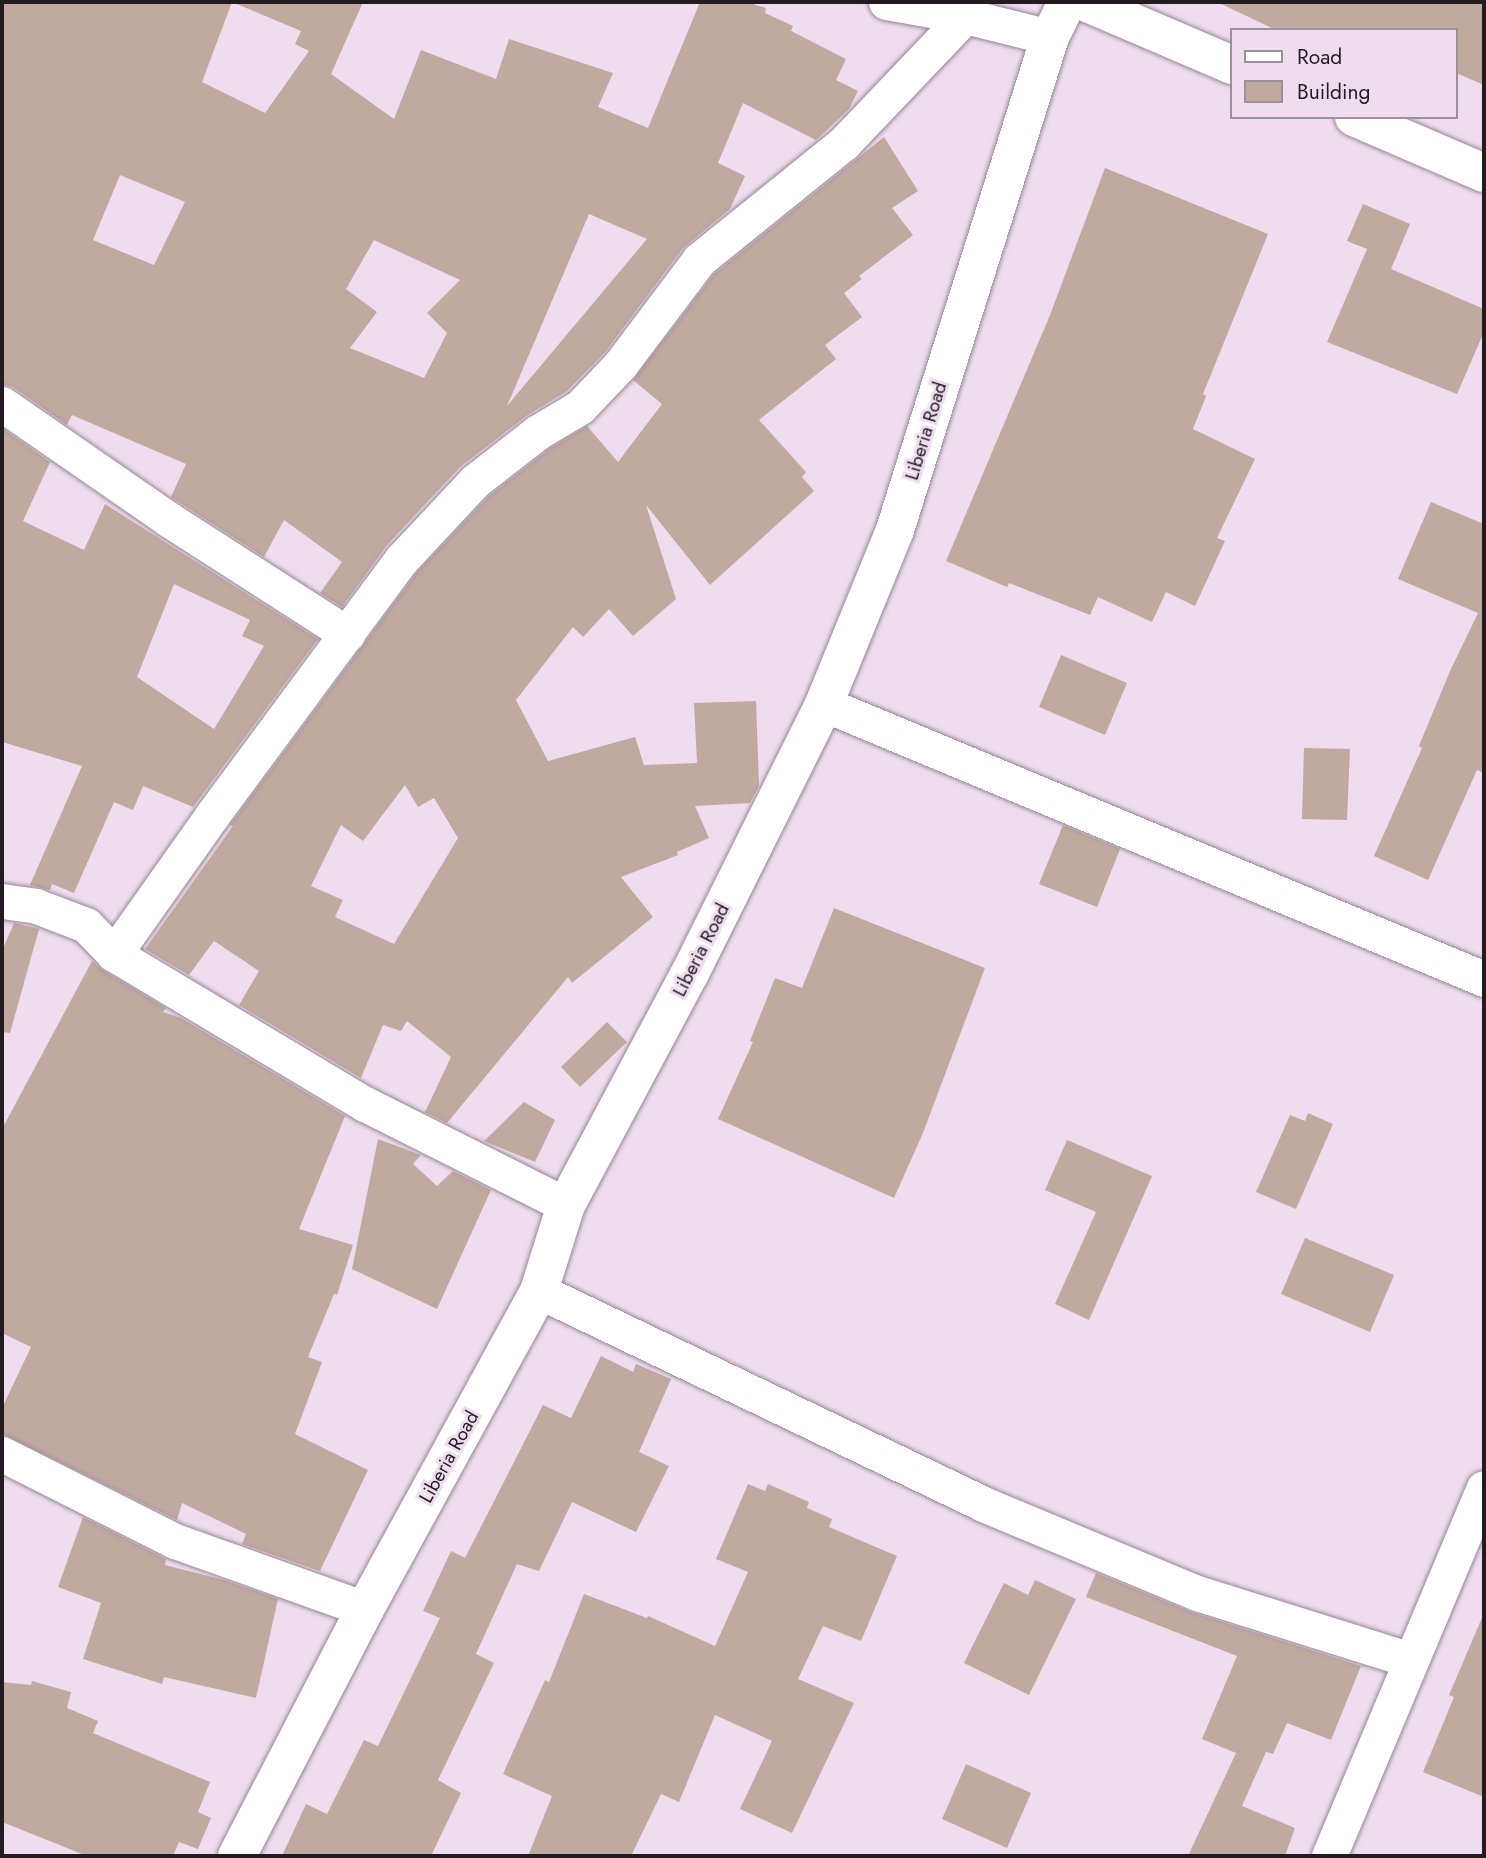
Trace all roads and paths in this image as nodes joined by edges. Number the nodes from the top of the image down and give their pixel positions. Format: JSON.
{"nodes":[{"id":1,"x":886,"y":2,"type":"edge"},
{"id":2,"x":1067,"y":2,"type":"edge"},
{"id":3,"x":1085,"y":2,"type":"edge"},
{"id":4,"x":965,"y":16,"type":"junction"},
{"id":5,"x":1050,"y":37,"type":"junction"},
{"id":6,"x":1230,"y":64,"type":"edge"},
{"id":7,"x":1359,"y":119,"type":"edge"},
{"id":8,"x":1484,"y":173,"type":"edge"},
{"id":9,"x":2,"y":404,"type":"edge"},
{"id":10,"x":347,"y":634,"type":"junction"},
{"id":11,"x":824,"y":704,"type":"junction"},
{"id":12,"x":2,"y":901,"type":"edge"},
{"id":13,"x":114,"y":954,"type":"junction"},
{"id":14,"x":1484,"y":979,"type":"edge"},
{"id":15,"x":566,"y":1205,"type":"junction"},
{"id":16,"x":539,"y":1291,"type":"junction"},
{"id":17,"x":2,"y":1454,"type":"edge"},
{"id":18,"x":1484,"y":1488,"type":"edge"},
{"id":19,"x":365,"y":1609,"type":"junction"},
{"id":20,"x":1411,"y":1660,"type":"junction"},
{"id":21,"x":237,"y":1856,"type":"edge"},
{"id":22,"x":1329,"y":1856,"type":"edge"}],
"edges":[{"from":1,"to":4,"type":"street"},
{"from":2,"to":5,"type":"street","name":"Liberia Road"},
{"from":3,"to":6,"type":"street"},
{"from":4,"to":5,"type":"street"},
{"from":4,"to":10,"type":"street"},
{"from":5,"to":11,"type":"street","name":"Liberia Road"},
{"from":7,"to":8,"type":"street"},
{"from":9,"to":10,"type":"street"},
{"from":10,"to":13,"type":"street"},
{"from":11,"to":14,"type":"street"},
{"from":11,"to":15,"type":"street","name":"Liberia Road"},
{"from":12,"to":13,"type":"street"},
{"from":13,"to":15,"type":"street"},
{"from":15,"to":16,"type":"street","name":"Liberia Road"},
{"from":16,"to":19,"type":"street","name":"Liberia Road"},
{"from":16,"to":20,"type":"street"},
{"from":17,"to":19,"type":"street"},
{"from":18,"to":20,"type":"street"},
{"from":19,"to":21,"type":"street","name":"Liberia Road"},
{"from":20,"to":22,"type":"street"}]}
